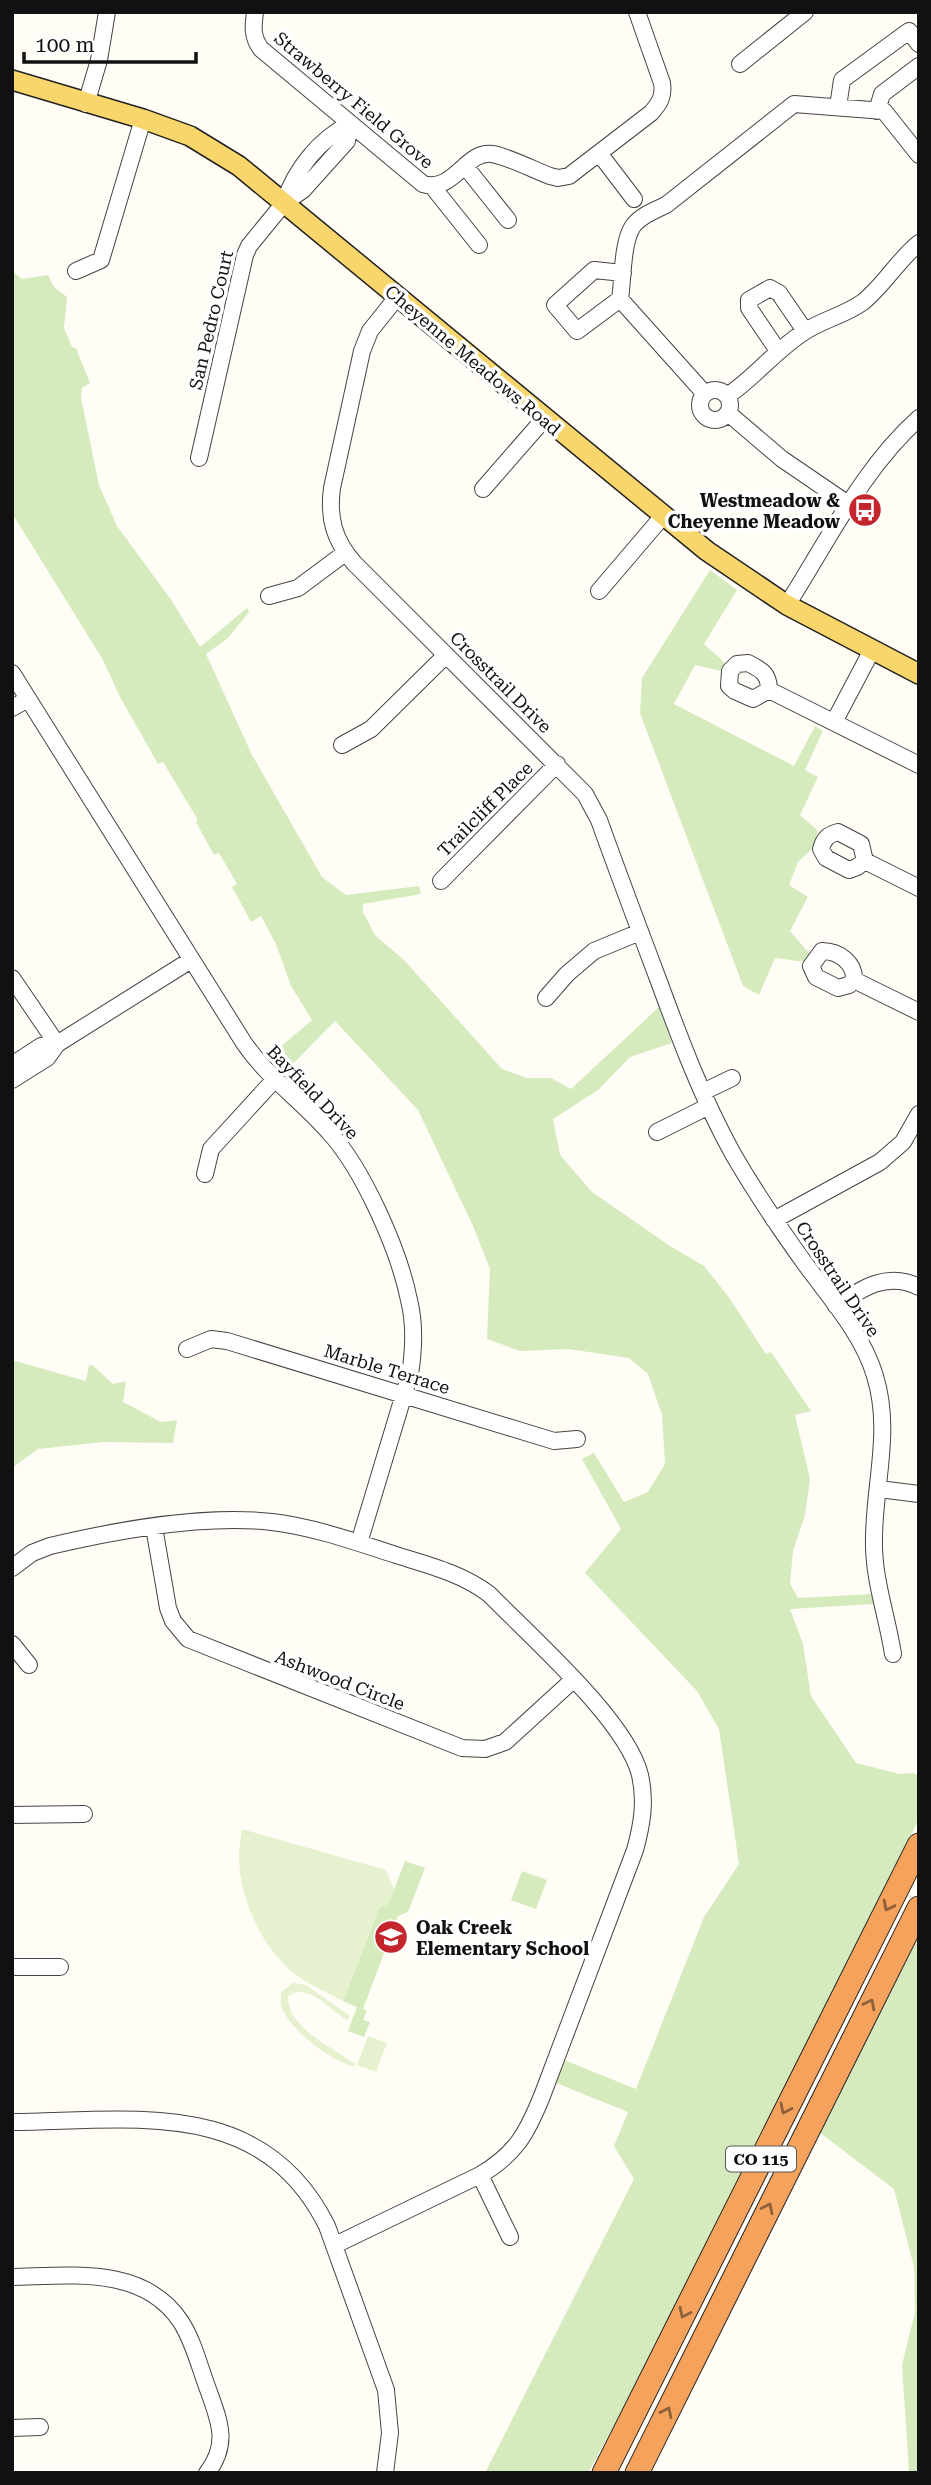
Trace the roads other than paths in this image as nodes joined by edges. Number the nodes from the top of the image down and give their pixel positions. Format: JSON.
{"nodes":[{"id":1,"x":107,"y":12,"type":"edge"},
{"id":2,"x":255,"y":12,"type":"edge"},
{"id":3,"x":637,"y":12,"type":"edge"},
{"id":4,"x":778,"y":12,"type":"edge"},
{"id":5,"x":805,"y":12,"type":"edge"},
{"id":6,"x":789,"y":25,"type":"junction"},
{"id":7,"x":919,"y":44,"type":"edge"},
{"id":8,"x":740,"y":64,"type":"dead end"},
{"id":9,"x":919,"y":66,"type":"edge"},
{"id":10,"x":12,"y":80,"type":"edge"},
{"id":11,"x":86,"y":104,"type":"junction"},
{"id":12,"x":838,"y":107,"type":"junction"},
{"id":13,"x":877,"y":111,"type":"junction"},
{"id":14,"x":143,"y":119,"type":"junction"},
{"id":15,"x":350,"y":124,"type":"junction"},
{"id":16,"x":599,"y":153,"type":"junction"},
{"id":17,"x":919,"y":155,"type":"edge"},
{"id":18,"x":465,"y":166,"type":"junction"},
{"id":19,"x":432,"y":186,"type":"junction"},
{"id":20,"x":634,"y":199,"type":"dead end"},
{"id":21,"x":284,"y":202,"type":"junction"},
{"id":22,"x":508,"y":220,"type":"dead end"},
{"id":23,"x":919,"y":243,"type":"edge"},
{"id":24,"x":479,"y":245,"type":"dead end"},
{"id":25,"x":76,"y":271,"type":"dead end"},
{"id":26,"x":623,"y":273,"type":"junction"},
{"id":27,"x":397,"y":296,"type":"junction"},
{"id":28,"x":620,"y":299,"type":"junction"},
{"id":29,"x":805,"y":331,"type":"junction"},
{"id":30,"x":778,"y":351,"type":"junction"},
{"id":31,"x":705,"y":394,"type":"junction"},
{"id":32,"x":727,"y":396,"type":"junction"},
{"id":33,"x":728,"y":414,"type":"junction"},
{"id":34,"x":919,"y":418,"type":"edge"},
{"id":35,"x":544,"y":419,"type":"junction"},
{"id":36,"x":200,"y":458,"type":"dead end"},
{"id":37,"x":482,"y":489,"type":"dead end"},
{"id":38,"x":848,"y":504,"type":"junction"},
{"id":39,"x":663,"y":516,"type":"junction"},
{"id":40,"x":345,"y":553,"type":"junction"},
{"id":41,"x":599,"y":591,"type":"dead end"},
{"id":42,"x":269,"y":596,"type":"dead end"},
{"id":43,"x":787,"y":604,"type":"junction"},
{"id":44,"x":872,"y":650,"type":"junction"},
{"id":45,"x":446,"y":655,"type":"junction"},
{"id":46,"x":12,"y":673,"type":"edge"},
{"id":47,"x":919,"y":674,"type":"edge"},
{"id":48,"x":769,"y":690,"type":"dead end"},
{"id":49,"x":28,"y":699,"type":"junction"},
{"id":50,"x":12,"y":708,"type":"edge"},
{"id":51,"x":834,"y":722,"type":"junction"},
{"id":52,"x":342,"y":745,"type":"dead end"},
{"id":53,"x":557,"y":764,"type":"junction"},
{"id":54,"x":919,"y":765,"type":"edge"},
{"id":55,"x":865,"y":861,"type":"dead end"},
{"id":56,"x":441,"y":881,"type":"dead end"},
{"id":57,"x":919,"y":888,"type":"edge"},
{"id":58,"x":640,"y":932,"type":"junction"},
{"id":59,"x":191,"y":961,"type":"junction"},
{"id":60,"x":12,"y":978,"type":"edge"},
{"id":61,"x":854,"y":980,"type":"dead end"},
{"id":62,"x":546,"y":998,"type":"dead end"},
{"id":63,"x":919,"y":1012,"type":"edge"},
{"id":64,"x":57,"y":1044,"type":"junction"},
{"id":65,"x":12,"y":1065,"type":"edge"},
{"id":66,"x":732,"y":1078,"type":"dead end"},
{"id":67,"x":275,"y":1079,"type":"junction"},
{"id":68,"x":12,"y":1080,"type":"edge"},
{"id":69,"x":706,"y":1099,"type":"junction"},
{"id":70,"x":919,"y":1114,"type":"edge"},
{"id":71,"x":657,"y":1132,"type":"dead end"},
{"id":72,"x":915,"y":1132,"type":"edge"},
{"id":73,"x":205,"y":1174,"type":"dead end"},
{"id":74,"x":774,"y":1220,"type":"junction"},
{"id":75,"x":919,"y":1287,"type":"edge"},
{"id":76,"x":836,"y":1306,"type":"junction"},
{"id":77,"x":187,"y":1349,"type":"dead end"},
{"id":78,"x":404,"y":1394,"type":"junction"},
{"id":79,"x":577,"y":1439,"type":"dead end"},
{"id":80,"x":879,"y":1489,"type":"junction"},
{"id":81,"x":919,"y":1494,"type":"edge"},
{"id":82,"x":154,"y":1527,"type":"junction"},
{"id":83,"x":359,"y":1543,"type":"junction"},
{"id":84,"x":12,"y":1568,"type":"edge"},
{"id":85,"x":12,"y":1644,"type":"edge"},
{"id":86,"x":893,"y":1654,"type":"dead end"},
{"id":87,"x":29,"y":1665,"type":"dead end"},
{"id":88,"x":573,"y":1680,"type":"junction"},
{"id":89,"x":84,"y":1814,"type":"dead end"},
{"id":90,"x":12,"y":1815,"type":"edge"},
{"id":91,"x":919,"y":1845,"type":"edge"},
{"id":92,"x":919,"y":1908,"type":"edge"},
{"id":93,"x":12,"y":1967,"type":"edge"},
{"id":94,"x":60,"y":1967,"type":"dead end"},
{"id":95,"x":12,"y":2122,"type":"edge"},
{"id":96,"x":480,"y":2175,"type":"junction"},
{"id":97,"x":510,"y":2237,"type":"dead end"},
{"id":98,"x":335,"y":2245,"type":"junction"},
{"id":99,"x":12,"y":2277,"type":"edge"},
{"id":100,"x":40,"y":2427,"type":"dead end"},
{"id":101,"x":12,"y":2428,"type":"edge"},
{"id":102,"x":207,"y":2473,"type":"edge"},
{"id":103,"x":385,"y":2473,"type":"edge"},
{"id":104,"x":604,"y":2473,"type":"edge"},
{"id":105,"x":637,"y":2473,"type":"edge"}],
"edges":[{"from":1,"to":11,"type":"street"},
{"from":2,"to":15,"type":"street","name":"Strawberry Field Grove"},
{"from":3,"to":16,"type":"street","name":"Strawberry Field Grove"},
{"from":4,"to":6,"type":"street"},
{"from":5,"to":6,"type":"street"},
{"from":6,"to":8,"type":"street"},
{"from":7,"to":12,"type":"street"},
{"from":9,"to":13,"type":"street"},
{"from":10,"to":11,"type":"main road","name":"Cheyenne Meadows Road"},
{"from":11,"to":14,"type":"main road","name":"Cheyenne Meadows Road"},
{"from":12,"to":13,"type":"street"},
{"from":12,"to":26,"type":"street"},
{"from":13,"to":17,"type":"street"},
{"from":14,"to":21,"type":"main road","name":"Cheyenne Meadows Road"},
{"from":14,"to":25,"type":"street"},
{"from":15,"to":19,"type":"street","name":"Strawberry Field Grove"},
{"from":15,"to":21,"type":"street","name":"San Pedro Court"},
{"from":16,"to":18,"type":"street","name":"Strawberry Field Grove"},
{"from":16,"to":20,"type":"street"},
{"from":18,"to":19,"type":"street","name":"Strawberry Field Grove"},
{"from":18,"to":22,"type":"street"},
{"from":19,"to":24,"type":"street"},
{"from":21,"to":27,"type":"main road","name":"Cheyenne Meadows Road"},
{"from":21,"to":36,"type":"street","name":"San Pedro Court"},
{"from":23,"to":29,"type":"street"},
{"from":26,"to":28,"type":"street"},
{"from":26,"to":28,"type":"street"},
{"from":27,"to":35,"type":"main road","name":"Cheyenne Meadows Road"},
{"from":27,"to":40,"type":"street","name":"Crosstrail Drive"},
{"from":28,"to":31,"type":"street"},
{"from":29,"to":30,"type":"street"},
{"from":29,"to":30,"type":"street"},
{"from":30,"to":32,"type":"street"},
{"from":31,"to":32,"type":"street"},
{"from":31,"to":33,"type":"street"},
{"from":32,"to":33,"type":"street"},
{"from":33,"to":38,"type":"street"},
{"from":34,"to":38,"type":"street"},
{"from":35,"to":37,"type":"street"},
{"from":35,"to":39,"type":"main road","name":"Cheyenne Meadows Road"},
{"from":38,"to":43,"type":"street"},
{"from":39,"to":41,"type":"street"},
{"from":39,"to":43,"type":"main road","name":"Cheyenne Meadows Road"},
{"from":40,"to":42,"type":"street"},
{"from":40,"to":45,"type":"street","name":"Crosstrail Drive"},
{"from":43,"to":44,"type":"main road","name":"Cheyenne Meadows Road"},
{"from":44,"to":47,"type":"main road","name":"Cheyenne Meadows Road"},
{"from":44,"to":51,"type":"street"},
{"from":45,"to":52,"type":"street"},
{"from":45,"to":53,"type":"street","name":"Crosstrail Drive"},
{"from":46,"to":49,"type":"street","name":"Bayfield Drive"},
{"from":48,"to":51,"type":"street"},
{"from":49,"to":50,"type":"street"},
{"from":49,"to":59,"type":"street","name":"Bayfield Drive"},
{"from":51,"to":54,"type":"street"},
{"from":53,"to":56,"type":"street","name":"Trailcliff Place"},
{"from":53,"to":58,"type":"street","name":"Crosstrail Drive"},
{"from":55,"to":57,"type":"street"},
{"from":58,"to":62,"type":"street"},
{"from":58,"to":69,"type":"street","name":"Crosstrail Drive"},
{"from":59,"to":64,"type":"street"},
{"from":59,"to":67,"type":"street","name":"Bayfield Drive"},
{"from":60,"to":64,"type":"street"},
{"from":61,"to":63,"type":"street"},
{"from":64,"to":65,"type":"street"},
{"from":64,"to":68,"type":"street"},
{"from":66,"to":69,"type":"street"},
{"from":67,"to":73,"type":"street"},
{"from":67,"to":78,"type":"street","name":"Bayfield Drive"},
{"from":69,"to":71,"type":"street"},
{"from":69,"to":74,"type":"street","name":"Crosstrail Drive"},
{"from":70,"to":72,"type":"street"},
{"from":72,"to":74,"type":"street"},
{"from":74,"to":76,"type":"street","name":"Crosstrail Drive"},
{"from":75,"to":76,"type":"street"},
{"from":76,"to":80,"type":"street","name":"Crosstrail Drive"},
{"from":77,"to":78,"type":"street","name":"Marble Terrace"},
{"from":78,"to":79,"type":"street","name":"Marble Terrace"},
{"from":78,"to":83,"type":"street","name":"Bayfield Drive"},
{"from":80,"to":81,"type":"street"},
{"from":80,"to":86,"type":"street","name":"Crosstrail Drive"},
{"from":82,"to":83,"type":"street"},
{"from":82,"to":84,"type":"street"},
{"from":82,"to":88,"type":"street","name":"Ashwood Circle"},
{"from":83,"to":88,"type":"street"},
{"from":85,"to":87,"type":"street"},
{"from":88,"to":96,"type":"street"},
{"from":89,"to":90,"type":"street"},
{"from":91,"to":104,"type":"highway","number":"CO 115","one_way":true},
{"from":105,"to":92,"type":"highway","number":"CO 115","one_way":true},
{"from":93,"to":94,"type":"street"},
{"from":95,"to":98,"type":"street"},
{"from":96,"to":97,"type":"street"},
{"from":96,"to":98,"type":"street"},
{"from":98,"to":103,"type":"street"},
{"from":99,"to":102,"type":"street"},
{"from":100,"to":101,"type":"street"}]}
